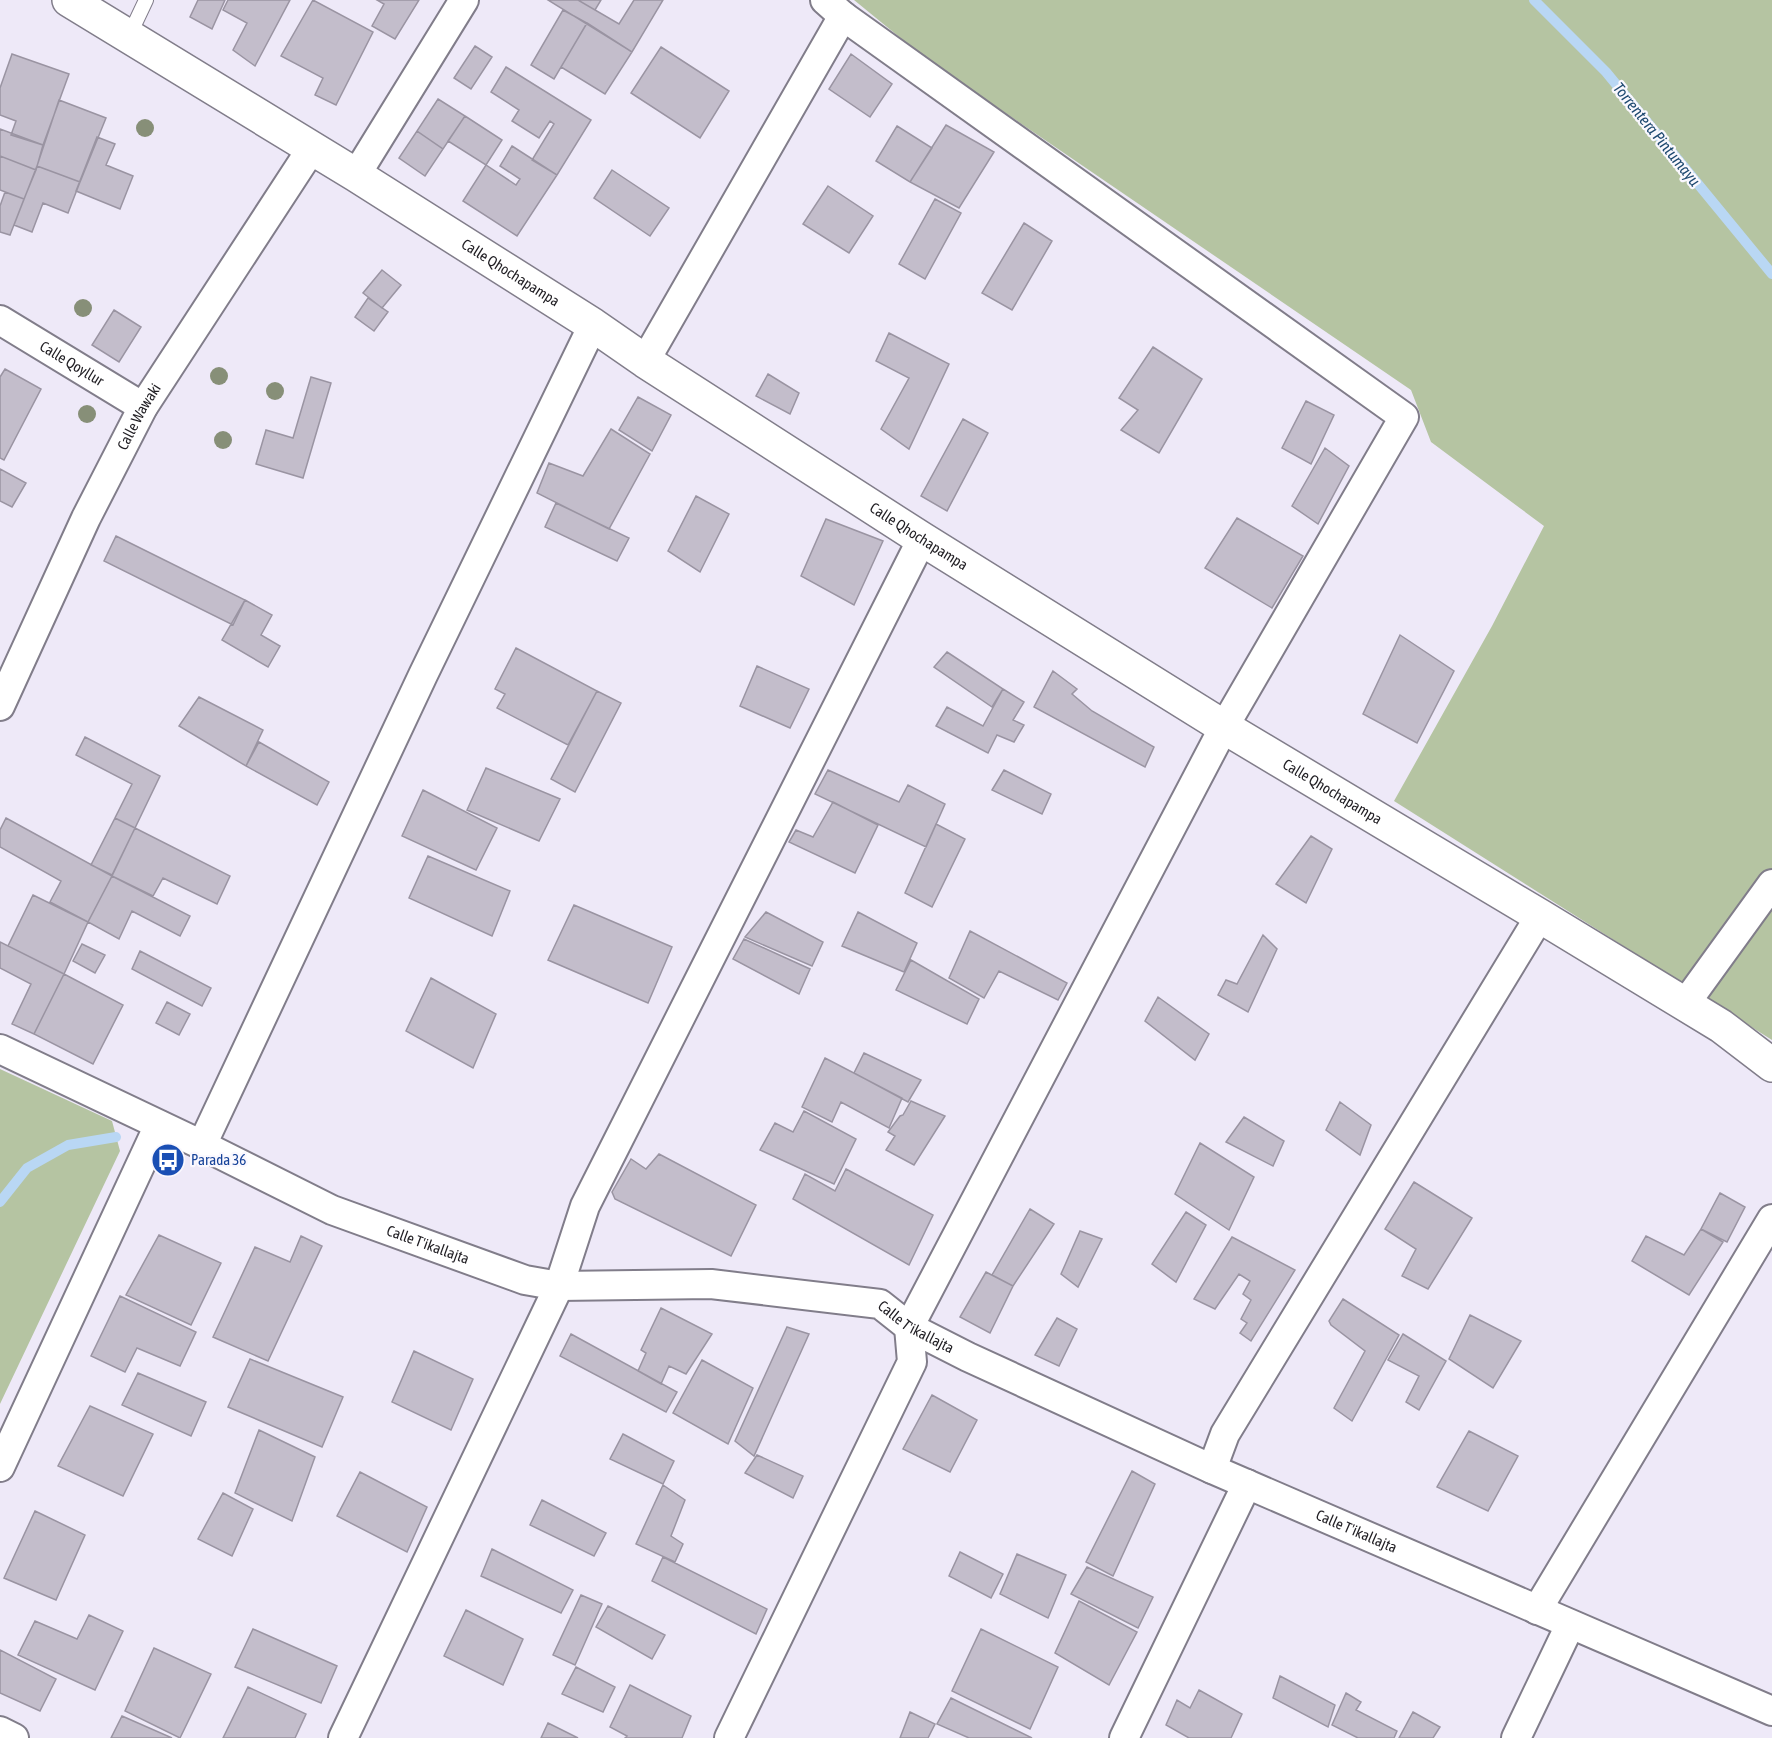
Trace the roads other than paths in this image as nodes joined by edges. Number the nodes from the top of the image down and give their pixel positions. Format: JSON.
{"nodes":[{"id":1,"x":69,"y":0,"type":"edge"},
{"id":2,"x":146,"y":0,"type":"edge"},
{"id":3,"x":464,"y":0,"type":"edge"},
{"id":4,"x":834,"y":8,"type":"edge"},
{"id":5,"x":129,"y":36,"type":"junction"},
{"id":6,"x":312,"y":148,"type":"junction"},
{"id":7,"x":356,"y":175,"type":"junction"},
{"id":8,"x":0,"y":320,"type":"edge"},
{"id":9,"x":593,"y":325,"type":"junction"},
{"id":10,"x":645,"y":361,"type":"junction"},
{"id":11,"x":142,"y":407,"type":"junction"},
{"id":12,"x":922,"y":539,"type":"junction"},
{"id":13,"x":0,"y":706,"type":"edge"},
{"id":14,"x":1224,"y":728,"type":"junction"},
{"id":15,"x":1772,"y":884,"type":"edge"},
{"id":16,"x":1540,"y":916,"type":"junction"},
{"id":17,"x":1685,"y":1004,"type":"junction"},
{"id":18,"x":0,"y":1048,"type":"edge"},
{"id":19,"x":1772,"y":1065,"type":"edge"},
{"id":20,"x":159,"y":1125,"type":"junction"},
{"id":21,"x":202,"y":1145,"type":"junction"},
{"id":22,"x":1772,"y":1219,"type":"edge"},
{"id":23,"x":559,"y":1286,"type":"junction"},
{"id":24,"x":909,"y":1328,"type":"junction"},
{"id":25,"x":0,"y":1467,"type":"edge"},
{"id":26,"x":1212,"y":1469,"type":"junction"},
{"id":27,"x":1247,"y":1484,"type":"junction"},
{"id":28,"x":1537,"y":1610,"type":"junction"},
{"id":29,"x":1570,"y":1624,"type":"junction"},
{"id":30,"x":1772,"y":1711,"type":"edge"},
{"id":31,"x":0,"y":1731,"type":"edge"},
{"id":32,"x":14,"y":1738,"type":"edge"},
{"id":33,"x":343,"y":1738,"type":"edge"},
{"id":34,"x":729,"y":1738,"type":"edge"},
{"id":35,"x":1124,"y":1738,"type":"edge"},
{"id":36,"x":1516,"y":1738,"type":"edge"}],
"edges":[{"from":1,"to":5,"type":"street","name":"Calle Qhochapampa"},
{"from":2,"to":5,"type":"lane"},
{"from":3,"to":7,"type":"street"},
{"from":4,"to":10,"type":"street"},
{"from":4,"to":14,"type":"street"},
{"from":5,"to":6,"type":"street","name":"Calle Qhochapampa"},
{"from":6,"to":7,"type":"street","name":"Calle Qhochapampa"},
{"from":6,"to":11,"type":"street","name":"Calle Wawaki"},
{"from":7,"to":9,"type":"street","name":"Calle Qhochapampa"},
{"from":8,"to":11,"type":"street","name":"Calle Qoyllur"},
{"from":9,"to":10,"type":"street","name":"Calle Qhochapampa"},
{"from":9,"to":21,"type":"street"},
{"from":10,"to":12,"type":"street","name":"Calle Qhochapampa"},
{"from":11,"to":13,"type":"street","name":"Calle Wawaki"},
{"from":12,"to":14,"type":"street","name":"Calle Qhochapampa"},
{"from":12,"to":23,"type":"street"},
{"from":14,"to":16,"type":"street","name":"Calle Qhochapampa"},
{"from":14,"to":24,"type":"street"},
{"from":15,"to":17,"type":"street"},
{"from":16,"to":17,"type":"street","name":"Calle Qhochapampa"},
{"from":16,"to":26,"type":"street"},
{"from":17,"to":19,"type":"street","name":"Calle Qhochapampa"},
{"from":18,"to":20,"type":"street","name":"Calle T'ikallajta"},
{"from":20,"to":21,"type":"street","name":"Calle T'ikallajta"},
{"from":20,"to":25,"type":"street"},
{"from":21,"to":23,"type":"street","name":"Calle T'ikallajta"},
{"from":22,"to":28,"type":"street"},
{"from":23,"to":24,"type":"street","name":"Calle T'ikallajta"},
{"from":23,"to":33,"type":"street"},
{"from":24,"to":26,"type":"street","name":"Calle T'ikallajta"},
{"from":24,"to":34,"type":"street"},
{"from":26,"to":27,"type":"street","name":"Calle T'ikallajta"},
{"from":27,"to":28,"type":"street","name":"Calle T'ikallajta"},
{"from":27,"to":35,"type":"street"},
{"from":28,"to":29,"type":"street","name":"Calle T'ikallajta"},
{"from":29,"to":30,"type":"street","name":"Calle T'ikallajta"},
{"from":29,"to":36,"type":"street"},
{"from":31,"to":32,"type":"street"}]}
